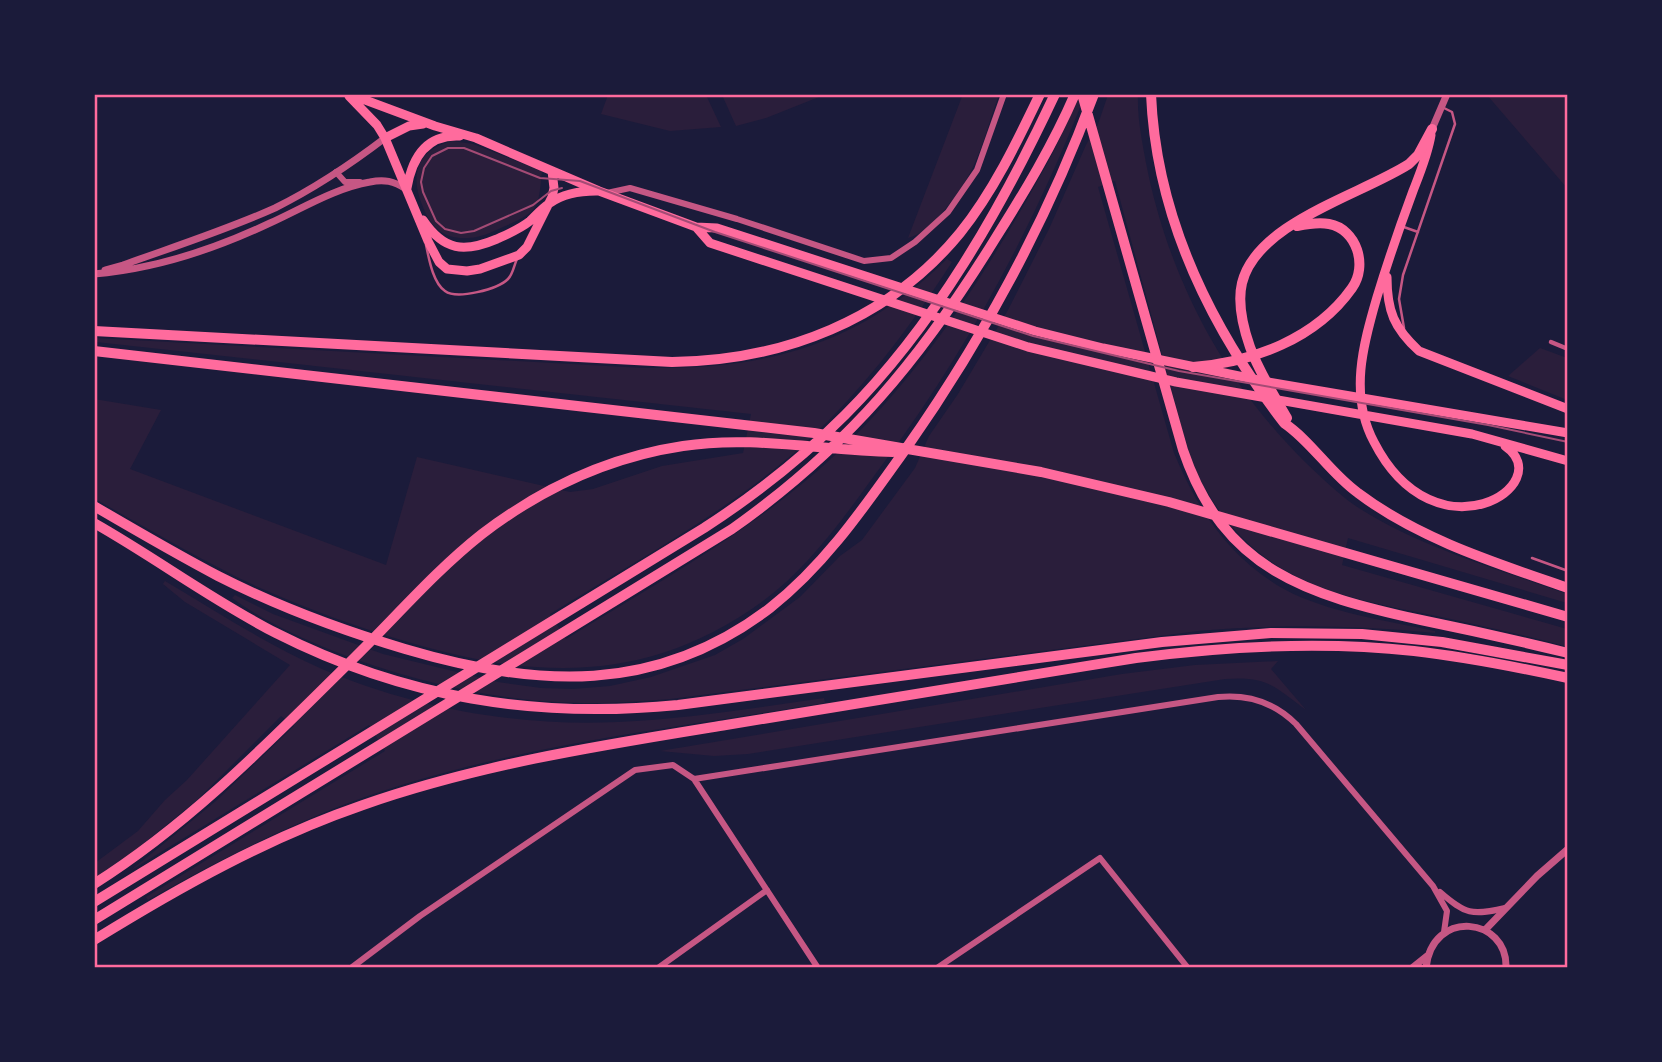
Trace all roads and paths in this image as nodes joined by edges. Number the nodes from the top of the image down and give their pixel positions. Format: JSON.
{"nodes":[{"id":1,"x":348,"y":94,"type":"edge"},
{"id":2,"x":1004,"y":94,"type":"edge"},
{"id":3,"x":1040,"y":94,"type":"edge"},
{"id":4,"x":1055,"y":94,"type":"edge"},
{"id":5,"x":1075,"y":94,"type":"edge"},
{"id":6,"x":1082,"y":94,"type":"edge"},
{"id":7,"x":1094,"y":94,"type":"edge"},
{"id":8,"x":1151,"y":94,"type":"edge"},
{"id":9,"x":1447,"y":94,"type":"edge"},
{"id":10,"x":1442,"y":106,"type":"junction"},
{"id":11,"x":435,"y":126,"type":"junction"},
{"id":12,"x":1433,"y":129,"type":"junction"},
{"id":13,"x":385,"y":138,"type":"junction"},
{"id":14,"x":476,"y":138,"type":"junction"},
{"id":15,"x":552,"y":171,"type":"junction"},
{"id":16,"x":336,"y":172,"type":"junction"},
{"id":17,"x":370,"y":182,"type":"junction"},
{"id":18,"x":407,"y":189,"type":"junction"},
{"id":19,"x":602,"y":192,"type":"junction"},
{"id":20,"x":550,"y":203,"type":"junction"},
{"id":21,"x":416,"y":210,"type":"junction"},
{"id":22,"x":1401,"y":225,"type":"junction"},
{"id":23,"x":696,"y":228,"type":"junction"},
{"id":24,"x":1284,"y":231,"type":"junction"},
{"id":25,"x":423,"y":232,"type":"junction"},
{"id":26,"x":1418,"y":232,"type":"junction"},
{"id":27,"x":519,"y":255,"type":"junction"},
{"id":28,"x":1389,"y":258,"type":"junction"},
{"id":29,"x":94,"y":273,"type":"edge"},
{"id":30,"x":94,"y":331,"type":"edge"},
{"id":31,"x":1551,"y":342,"type":"dead end"},
{"id":32,"x":1414,"y":346,"type":"junction"},
{"id":33,"x":1567,"y":349,"type":"edge"},
{"id":34,"x":94,"y":351,"type":"edge"},
{"id":35,"x":1193,"y":367,"type":"junction"},
{"id":36,"x":1567,"y":409,"type":"edge"},
{"id":37,"x":1294,"y":430,"type":"junction"},
{"id":38,"x":1567,"y":433,"type":"edge"},
{"id":39,"x":1497,"y":441,"type":"junction"},
{"id":40,"x":931,"y":453,"type":"junction"},
{"id":41,"x":1567,"y":461,"type":"edge"},
{"id":42,"x":94,"y":506,"type":"edge"},
{"id":43,"x":94,"y":523,"type":"edge"},
{"id":44,"x":1532,"y":558,"type":"dead end"},
{"id":45,"x":1567,"y":570,"type":"edge"},
{"id":46,"x":1567,"y":588,"type":"edge"},
{"id":47,"x":1567,"y":617,"type":"edge"},
{"id":48,"x":1567,"y":653,"type":"edge"},
{"id":49,"x":1567,"y":665,"type":"edge"},
{"id":50,"x":1567,"y":678,"type":"edge"},
{"id":51,"x":694,"y":779,"type":"junction"},
{"id":52,"x":1567,"y":849,"type":"edge"},
{"id":53,"x":94,"y":884,"type":"edge"},
{"id":54,"x":1433,"y":886,"type":"junction"},
{"id":55,"x":767,"y":890,"type":"junction"},
{"id":56,"x":94,"y":902,"type":"edge"},
{"id":57,"x":1505,"y":908,"type":"junction"},
{"id":58,"x":94,"y":920,"type":"edge"},
{"id":59,"x":1485,"y":930,"type":"junction"},
{"id":60,"x":1444,"y":932,"type":"junction"},
{"id":61,"x":94,"y":940,"type":"edge"},
{"id":62,"x":1427,"y":955,"type":"junction"},
{"id":63,"x":351,"y":968,"type":"edge"},
{"id":64,"x":658,"y":968,"type":"edge"},
{"id":65,"x":818,"y":968,"type":"edge"},
{"id":66,"x":937,"y":968,"type":"edge"},
{"id":67,"x":1188,"y":968,"type":"edge"},
{"id":68,"x":1412,"y":968,"type":"edge"},
{"id":69,"x":1426,"y":968,"type":"edge"},
{"id":70,"x":1506,"y":968,"type":"edge"}],
"edges":[{"from":1,"to":11,"type":"main road"},
{"from":1,"to":13,"type":"main road"},
{"from":2,"to":19,"type":"street"},
{"from":3,"to":30,"type":"highway"},
{"from":4,"to":56,"type":"highway"},
{"from":5,"to":58,"type":"highway"},
{"from":6,"to":48,"type":"highway"},
{"from":7,"to":42,"type":"highway"},
{"from":8,"to":37,"type":"highway"},
{"from":9,"to":10,"type":"street"},
{"from":10,"to":12,"type":"street"},
{"from":10,"to":26,"type":"lane"},
{"from":11,"to":13,"type":"main road"},
{"from":11,"to":14,"type":"main road"},
{"from":12,"to":22,"type":"main road"},
{"from":12,"to":24,"type":"highway"},
{"from":13,"to":16,"type":"street"},
{"from":13,"to":18,"type":"main road"},
{"from":14,"to":15,"type":"main road"},
{"from":14,"to":18,"type":"main road"},
{"from":15,"to":19,"type":"main road"},
{"from":15,"to":20,"type":"main road"},
{"from":16,"to":17,"type":"street"},
{"from":16,"to":29,"type":"street"},
{"from":17,"to":18,"type":"street"},
{"from":17,"to":29,"type":"street"},
{"from":18,"to":21,"type":"main road"},
{"from":19,"to":20,"type":"main road"},
{"from":19,"to":23,"type":"main road"},
{"from":20,"to":21,"type":"main road"},
{"from":20,"to":27,"type":"main road"},
{"from":21,"to":25,"type":"main road"},
{"from":22,"to":26,"type":"lane"},
{"from":22,"to":28,"type":"main road"},
{"from":23,"to":35,"type":"main road"},
{"from":23,"to":39,"type":"main road"},
{"from":24,"to":35,"type":"highway"},
{"from":24,"to":37,"type":"highway"},
{"from":25,"to":27,"type":"main road"},
{"from":25,"to":27,"type":"lane"},
{"from":26,"to":32,"type":"lane"},
{"from":28,"to":32,"type":"main road"},
{"from":28,"to":39,"type":"main road"},
{"from":31,"to":33,"type":"street"},
{"from":32,"to":36,"type":"main road"},
{"from":34,"to":40,"type":"highway"},
{"from":35,"to":38,"type":"main road"},
{"from":37,"to":46,"type":"highway"},
{"from":39,"to":41,"type":"main road"},
{"from":40,"to":47,"type":"highway"},
{"from":40,"to":53,"type":"highway"},
{"from":43,"to":49,"type":"highway"},
{"from":44,"to":45,"type":"lane"},
{"from":50,"to":61,"type":"highway"},
{"from":51,"to":54,"type":"street"},
{"from":51,"to":55,"type":"street"},
{"from":51,"to":63,"type":"street"},
{"from":52,"to":57,"type":"street"},
{"from":54,"to":57,"type":"street"},
{"from":54,"to":60,"type":"street"},
{"from":55,"to":64,"type":"street"},
{"from":55,"to":65,"type":"street"},
{"from":57,"to":59,"type":"street"},
{"from":59,"to":60,"type":"street"},
{"from":59,"to":70,"type":"street"},
{"from":60,"to":62,"type":"street"},
{"from":62,"to":68,"type":"street"},
{"from":62,"to":69,"type":"street"},
{"from":66,"to":67,"type":"street"}]}
